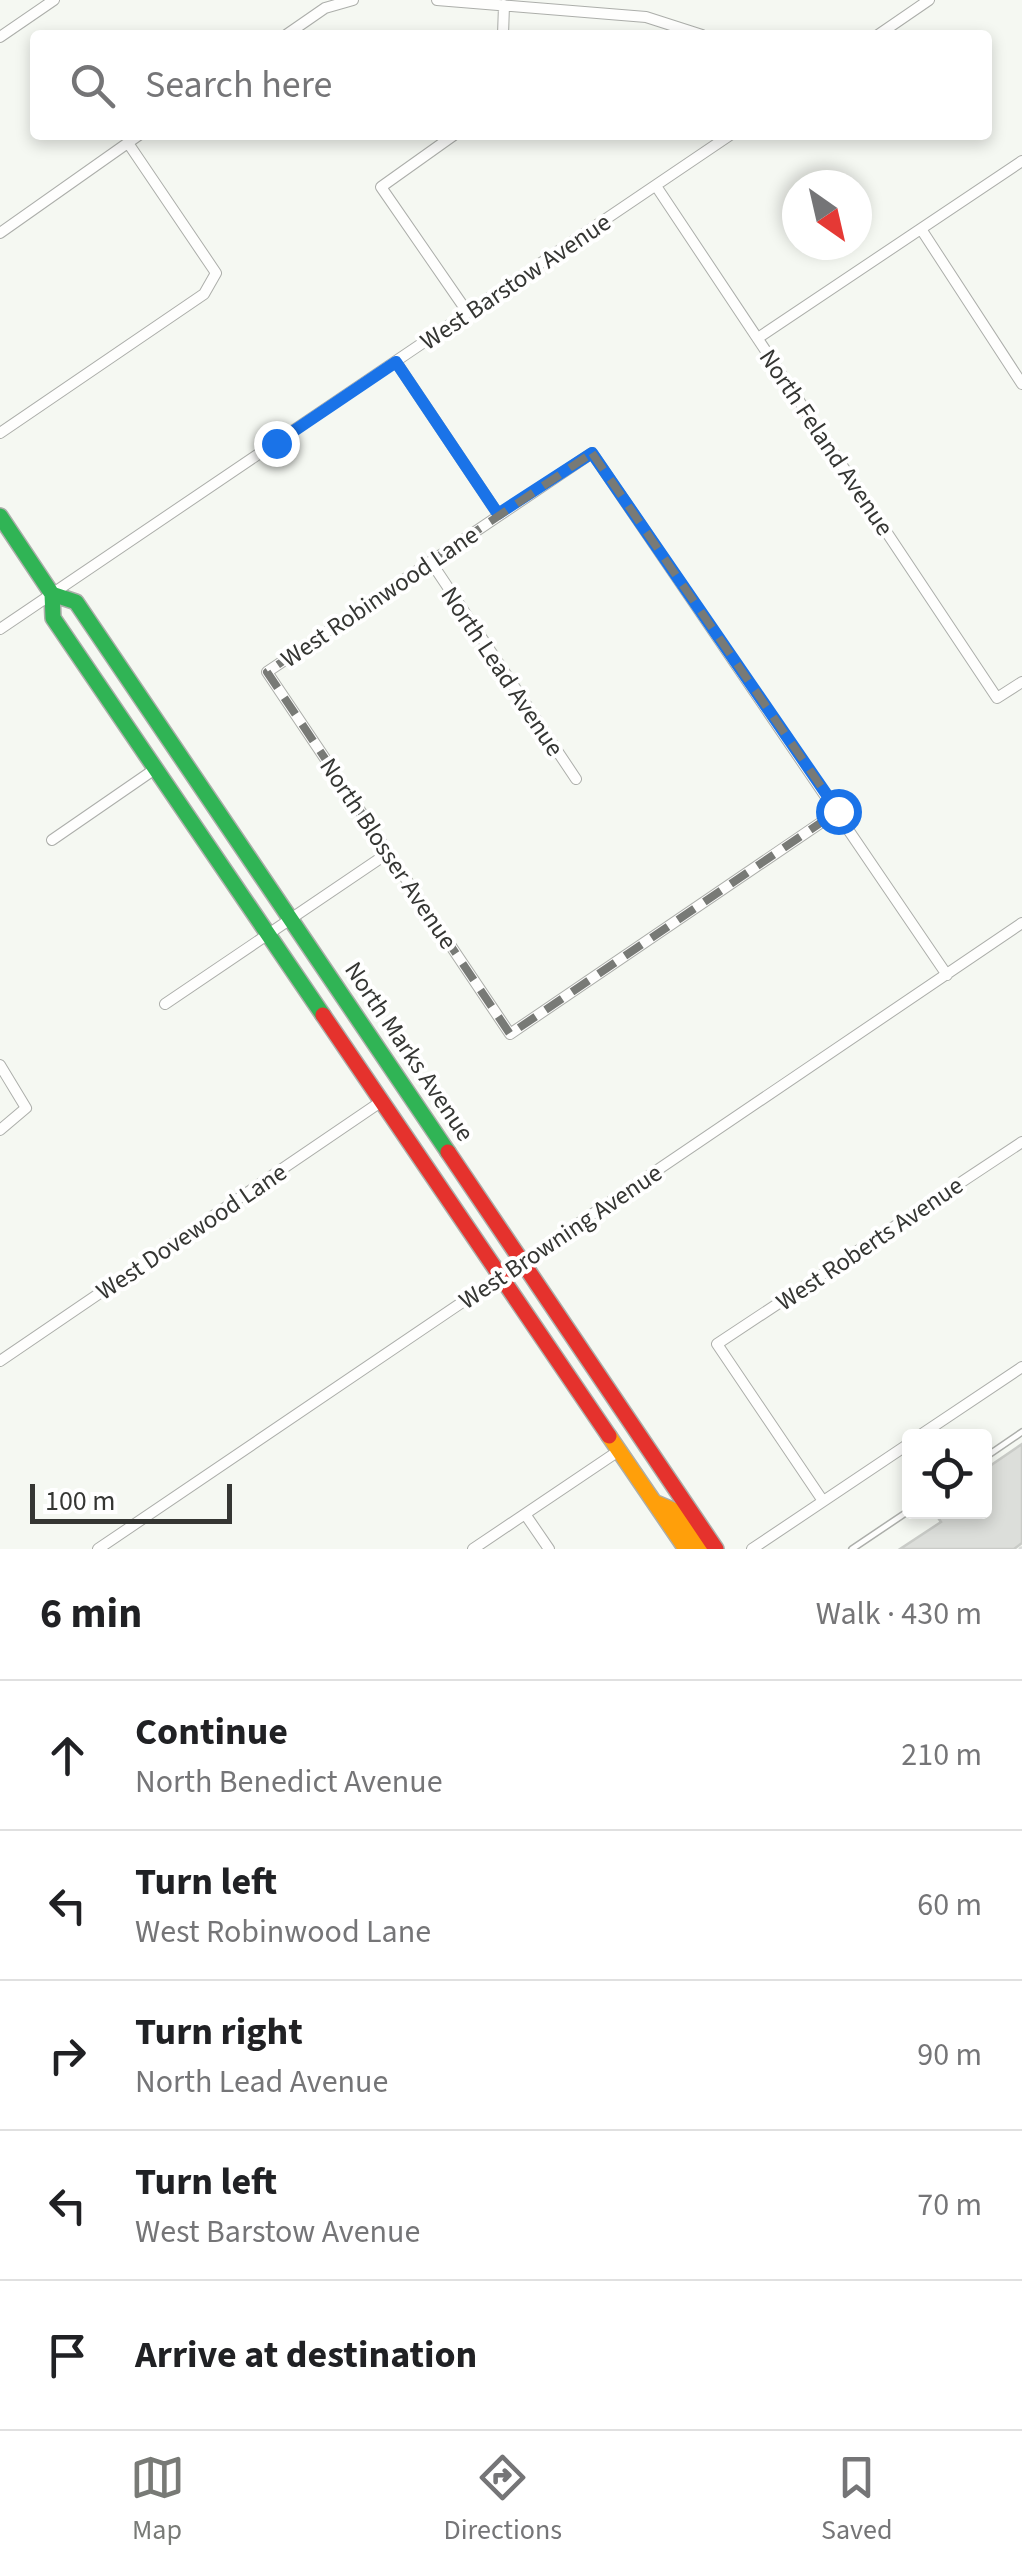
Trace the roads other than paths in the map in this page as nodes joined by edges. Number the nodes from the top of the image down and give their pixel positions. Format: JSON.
{"nodes":[{"id":1,"x":54,"y":0,"type":"edge"},
{"id":2,"x":352,"y":0,"type":"edge"},
{"id":3,"x":437,"y":0,"type":"edge"},
{"id":4,"x":929,"y":0,"type":"edge"},
{"id":5,"x":504,"y":5,"type":"junction"},
{"id":6,"x":293,"y":30,"type":"edge"},
{"id":7,"x":503,"y":30,"type":"edge"},
{"id":8,"x":691,"y":30,"type":"edge"},
{"id":9,"x":885,"y":30,"type":"edge"},
{"id":10,"x":0,"y":38,"type":"edge"},
{"id":11,"x":132,"y":140,"type":"edge"},
{"id":12,"x":447,"y":140,"type":"edge"},
{"id":13,"x":723,"y":140,"type":"edge"},
{"id":14,"x":128,"y":143,"type":"junction"},
{"id":15,"x":1022,"y":161,"type":"edge"},
{"id":16,"x":656,"y":186,"type":"junction"},
{"id":17,"x":921,"y":229,"type":"junction"},
{"id":18,"x":0,"y":233,"type":"edge"},
{"id":19,"x":468,"y":313,"type":"junction"},
{"id":20,"x":758,"y":338,"type":"junction"},
{"id":21,"x":396,"y":362,"type":"junction"},
{"id":22,"x":1022,"y":384,"type":"edge"},
{"id":23,"x":0,"y":434,"type":"edge"},
{"id":24,"x":498,"y":514,"type":"junction"},
{"id":25,"x":0,"y":516,"type":"edge"},
{"id":26,"x":430,"y":562,"type":"junction"},
{"id":27,"x":52,"y":594,"type":"junction"},
{"id":28,"x":0,"y":629,"type":"edge"},
{"id":29,"x":268,"y":672,"type":"joint"},
{"id":30,"x":1022,"y":682,"type":"edge"},
{"id":31,"x":155,"y":769,"type":"junction"},
{"id":32,"x":576,"y":779,"type":"dead end"},
{"id":33,"x":838,"y":811,"type":"junction"},
{"id":34,"x":52,"y":840,"type":"dead end"},
{"id":35,"x":388,"y":853,"type":"junction"},
{"id":36,"x":290,"y":918,"type":"junction"},
{"id":37,"x":1022,"y":923,"type":"edge"},
{"id":38,"x":267,"y":934,"type":"junction"},
{"id":39,"x":947,"y":975,"type":"junction"},
{"id":40,"x":165,"y":1004,"type":"dead end"},
{"id":41,"x":0,"y":1065,"type":"edge"},
{"id":42,"x":382,"y":1101,"type":"junction"},
{"id":43,"x":0,"y":1130,"type":"edge"},
{"id":44,"x":1022,"y":1142,"type":"edge"},
{"id":45,"x":522,"y":1262,"type":"junction"},
{"id":46,"x":502,"y":1275,"type":"junction"},
{"id":47,"x":0,"y":1361,"type":"edge"},
{"id":48,"x":1022,"y":1367,"type":"edge"},
{"id":49,"x":929,"y":1429,"type":"edge"},
{"id":50,"x":1022,"y":1432,"type":"edge"},
{"id":51,"x":902,"y":1448,"type":"edge"},
{"id":52,"x":620,"y":1450,"type":"junction"},
{"id":53,"x":992,"y":1453,"type":"edge"},
{"id":54,"x":824,"y":1501,"type":"junction"},
{"id":55,"x":656,"y":1503,"type":"junction"},
{"id":56,"x":526,"y":1514,"type":"junction"},
{"id":57,"x":902,"y":1515,"type":"edge"},
{"id":58,"x":98,"y":1549,"type":"edge"},
{"id":59,"x":473,"y":1549,"type":"edge"},
{"id":60,"x":550,"y":1549,"type":"edge"},
{"id":61,"x":686,"y":1549,"type":"edge"},
{"id":62,"x":701,"y":1549,"type":"edge"},
{"id":63,"x":716,"y":1549,"type":"edge"},
{"id":64,"x":752,"y":1549,"type":"edge"},
{"id":65,"x":852,"y":1549,"type":"edge"}],
"edges":[{"from":1,"to":10,"type":"street"},
{"from":2,"to":6,"type":"street"},
{"from":3,"to":5,"type":"street"},
{"from":4,"to":9,"type":"street"},
{"from":5,"to":7,"type":"street"},
{"from":5,"to":8,"type":"street"},
{"from":11,"to":14,"type":"street"},
{"from":12,"to":19,"type":"street"},
{"from":13,"to":16,"type":"street","name":"West Barstow Avenue"},
{"from":14,"to":18,"type":"street"},
{"from":14,"to":23,"type":"street"},
{"from":15,"to":17,"type":"street"},
{"from":16,"to":19,"type":"street","name":"West Barstow Avenue"},
{"from":16,"to":20,"type":"street","name":"North Feland Avenue"},
{"from":17,"to":20,"type":"street"},
{"from":17,"to":22,"type":"street"},
{"from":19,"to":21,"type":"street","name":"West Barstow Avenue"},
{"from":20,"to":30,"type":"street","name":"North Feland Avenue"},
{"from":21,"to":24,"type":"street"},
{"from":21,"to":27,"type":"street","name":"West Barstow Avenue"},
{"from":24,"to":26,"type":"street","name":"West Robinwood Lane"},
{"from":24,"to":33,"type":"street","name":"West Robinwood Lane"},
{"from":25,"to":27,"type":"main road","name":"North Marks Avenue"},
{"from":26,"to":29,"type":"street","name":"West Robinwood Lane"},
{"from":26,"to":32,"type":"street","name":"North Lead Avenue"},
{"from":27,"to":28,"type":"street","name":"West Barstow Avenue"},
{"from":27,"to":31,"type":"main road","name":"North Marks Avenue"},
{"from":27,"to":36,"type":"main road","name":"North Marks Avenue"},
{"from":29,"to":35,"type":"street","name":"North Blosser Avenue"},
{"from":31,"to":34,"type":"street"},
{"from":31,"to":38,"type":"main road","name":"North Marks Avenue"},
{"from":33,"to":35,"type":"street","name":"North Blosser Avenue"},
{"from":33,"to":39,"type":"street"},
{"from":35,"to":36,"type":"street"},
{"from":36,"to":38,"type":"street"},
{"from":36,"to":45,"type":"main road","name":"North Marks Avenue"},
{"from":37,"to":39,"type":"street","name":"West Browning Avenue"},
{"from":38,"to":40,"type":"street"},
{"from":38,"to":42,"type":"main road","name":"North Marks Avenue"},
{"from":39,"to":45,"type":"street","name":"West Browning Avenue"},
{"from":41,"to":43,"type":"street"},
{"from":42,"to":46,"type":"main road","name":"North Marks Avenue"},
{"from":42,"to":47,"type":"street","name":"West Dovewood Lane"},
{"from":44,"to":54,"type":"street","name":"West Roberts Avenue"},
{"from":45,"to":46,"type":"street","name":"West Browning Avenue"},
{"from":45,"to":63,"type":"main road","name":"North Marks Avenue"},
{"from":46,"to":52,"type":"main road","name":"North Marks Avenue"},
{"from":46,"to":58,"type":"street","name":"West Browning Avenue"},
{"from":48,"to":49,"type":"street"},
{"from":50,"to":53,"type":"lane"},
{"from":51,"to":54,"type":"street"},
{"from":52,"to":55,"type":"main road","name":"North Marks Avenue"},
{"from":52,"to":56,"type":"street"},
{"from":54,"to":64,"type":"street"},
{"from":55,"to":61,"type":"main road","name":"North Marks Avenue"},
{"from":55,"to":62,"type":"main road"},
{"from":56,"to":59,"type":"street"},
{"from":56,"to":60,"type":"street"},
{"from":57,"to":65,"type":"lane"}]}
